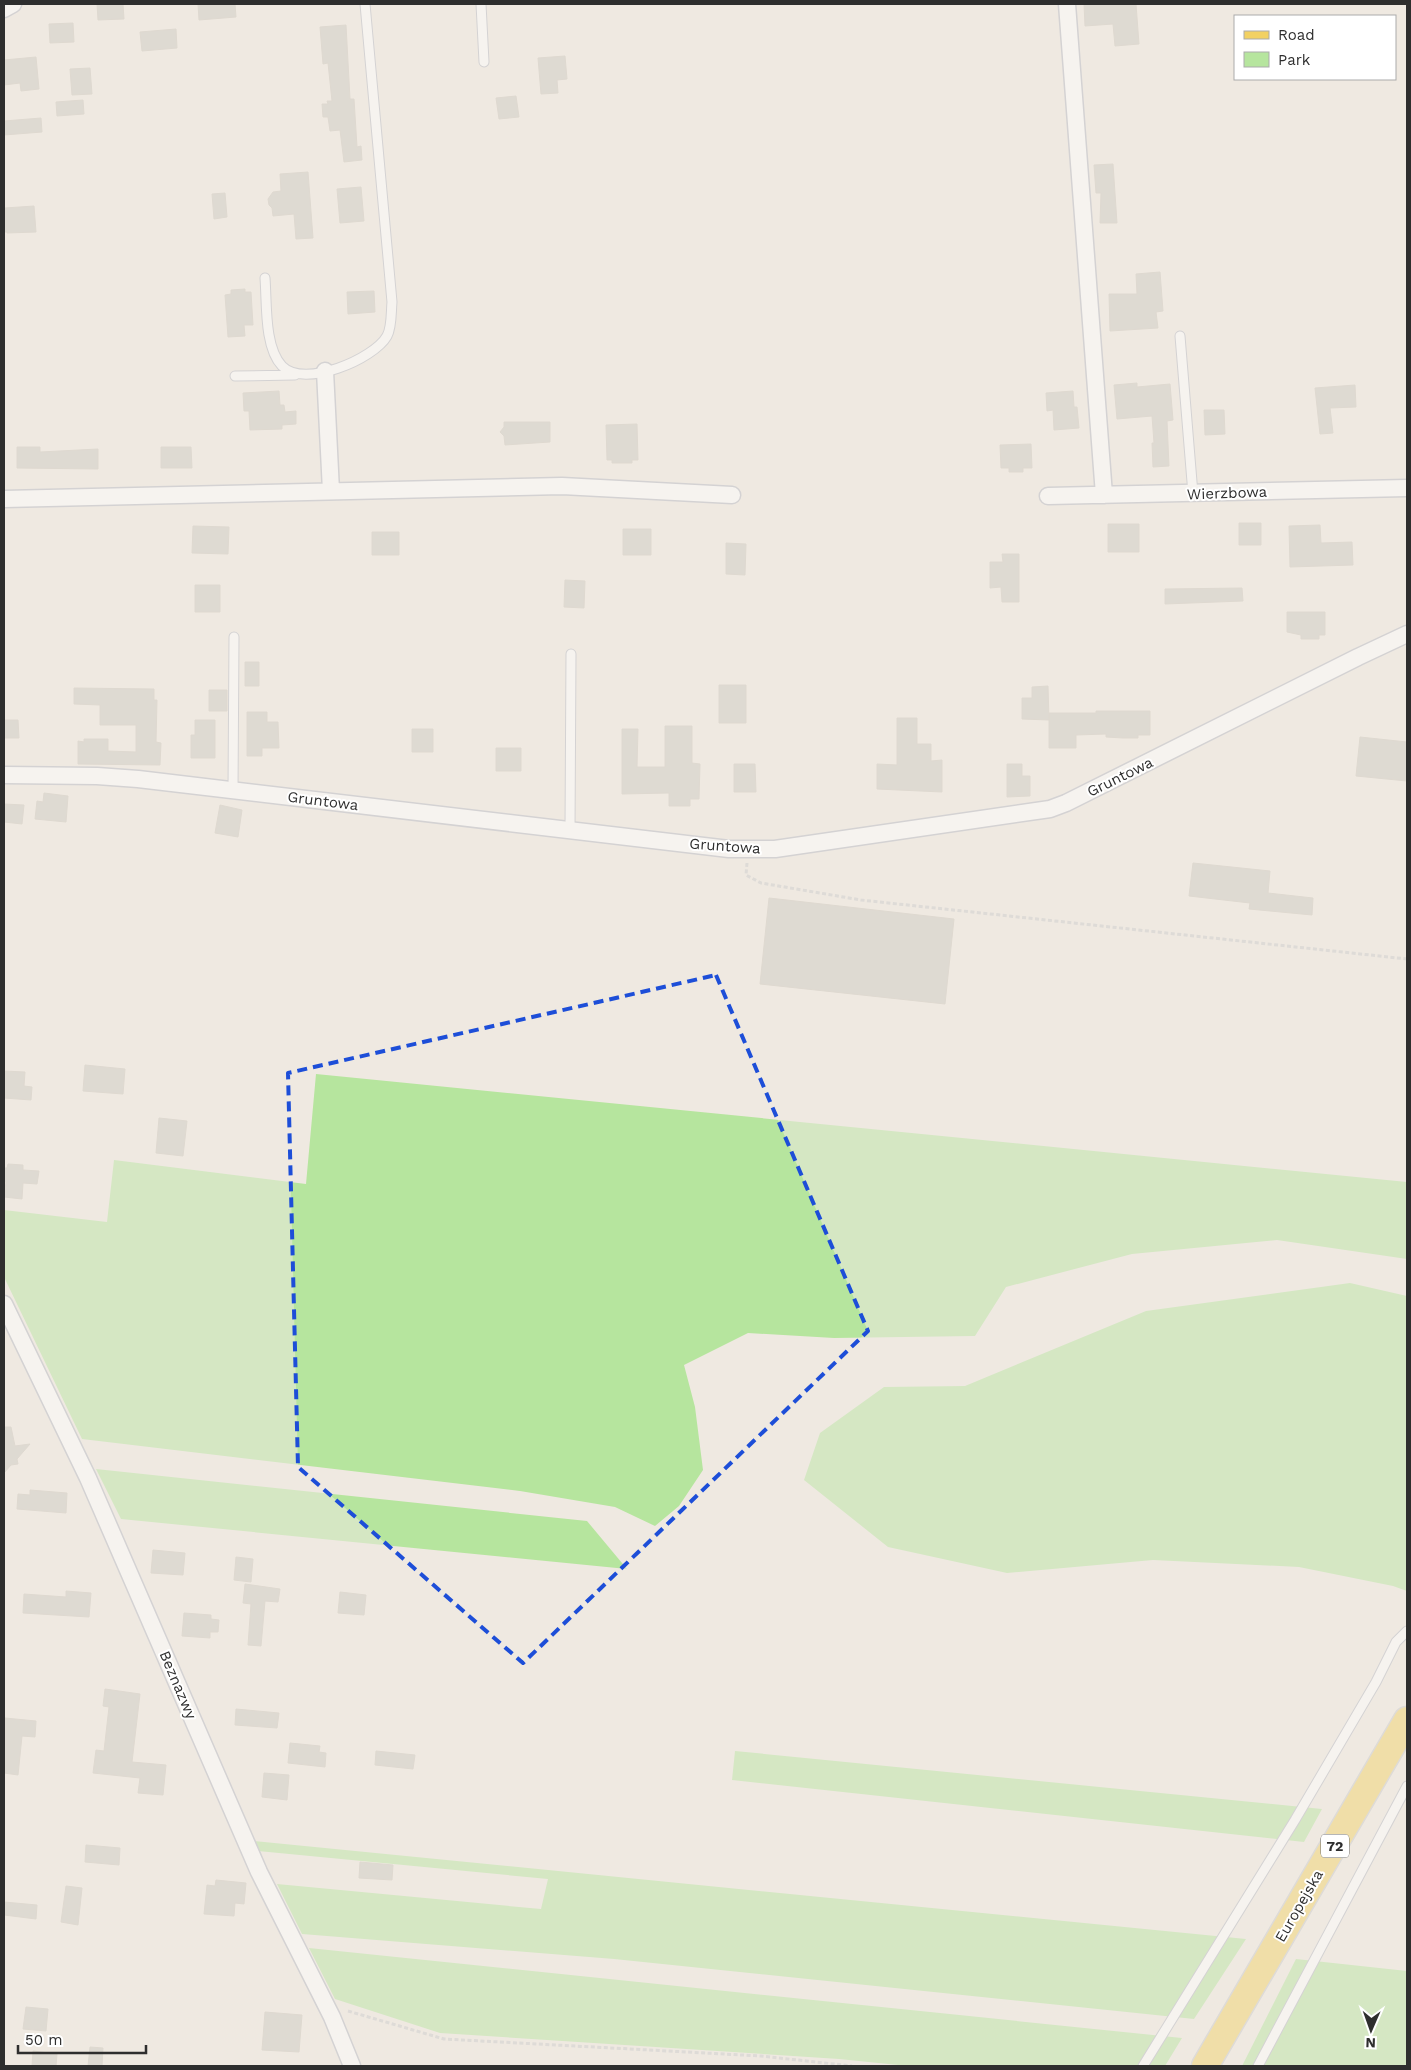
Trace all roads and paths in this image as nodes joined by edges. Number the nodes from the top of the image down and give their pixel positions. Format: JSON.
{"nodes":[{"id":1,"x":13,"y":4,"type":"edge"},
{"id":2,"x":365,"y":4,"type":"edge"},
{"id":3,"x":481,"y":4,"type":"edge"},
{"id":4,"x":1067,"y":4,"type":"edge"},
{"id":5,"x":4,"y":9,"type":"edge"},
{"id":6,"x":484,"y":62,"type":"dead end"},
{"id":7,"x":265,"y":278,"type":"dead end"},
{"id":8,"x":1180,"y":336,"type":"dead end"},
{"id":9,"x":325,"y":371,"type":"junction"},
{"id":10,"x":303,"y":375,"type":"junction"},
{"id":11,"x":235,"y":376,"type":"dead end"},
{"id":12,"x":1407,"y":488,"type":"edge"},
{"id":13,"x":331,"y":491,"type":"junction"},
{"id":14,"x":1104,"y":494,"type":"junction"},
{"id":15,"x":1193,"y":494,"type":"junction"},
{"id":16,"x":732,"y":496,"type":"dead end"},
{"id":17,"x":1048,"y":496,"type":"dead end"},
{"id":18,"x":4,"y":498,"type":"edge"},
{"id":19,"x":1407,"y":634,"type":"edge"},
{"id":20,"x":234,"y":637,"type":"dead end"},
{"id":21,"x":571,"y":654,"type":"dead end"},
{"id":22,"x":4,"y":775,"type":"edge"},
{"id":23,"x":233,"y":791,"type":"junction"},
{"id":24,"x":570,"y":830,"type":"junction"},
{"id":25,"x":747,"y":850,"type":"junction"},
{"id":26,"x":1407,"y":959,"type":"edge"},
{"id":27,"x":4,"y":1304,"type":"edge"},
{"id":28,"x":1407,"y":1631,"type":"edge"},
{"id":29,"x":1407,"y":1720,"type":"edge"},
{"id":30,"x":1407,"y":1786,"type":"edge"},
{"id":31,"x":327,"y":2006,"type":"junction"},
{"id":32,"x":352,"y":2066,"type":"edge"},
{"id":33,"x":852,"y":2066,"type":"edge"},
{"id":34,"x":1143,"y":2066,"type":"edge"},
{"id":35,"x":1205,"y":2066,"type":"edge"},
{"id":36,"x":1258,"y":2066,"type":"edge"}],
"edges":[{"from":1,"to":5,"type":"street"},
{"from":2,"to":9,"type":"lane"},
{"from":3,"to":6,"type":"lane"},
{"from":4,"to":14,"type":"street"},
{"from":7,"to":10,"type":"lane"},
{"from":8,"to":15,"type":"lane"},
{"from":9,"to":10,"type":"lane"},
{"from":9,"to":13,"type":"street"},
{"from":10,"to":11,"type":"lane"},
{"from":12,"to":15,"type":"street","name":"Wierzbowa"},
{"from":13,"to":16,"type":"street"},
{"from":13,"to":18,"type":"street"},
{"from":14,"to":15,"type":"street","name":"Wierzbowa"},
{"from":14,"to":17,"type":"street","name":"Wierzbowa"},
{"from":19,"to":25,"type":"street","name":"Gruntowa"},
{"from":20,"to":23,"type":"lane"},
{"from":21,"to":24,"type":"lane"},
{"from":22,"to":23,"type":"street","name":"Gruntowa"},
{"from":23,"to":24,"type":"street","name":"Gruntowa"},
{"from":24,"to":25,"type":"street","name":"Gruntowa"},
{"from":25,"to":26,"type":"path"},
{"from":27,"to":31,"type":"street","name":"Beznazwy"},
{"from":28,"to":34,"type":"lane"},
{"from":29,"to":35,"type":"main road","name":"Europejska","number":"72"},
{"from":30,"to":36,"type":"lane"},
{"from":31,"to":32,"type":"street","name":"Beznazwy"},
{"from":31,"to":33,"type":"path"}]}
